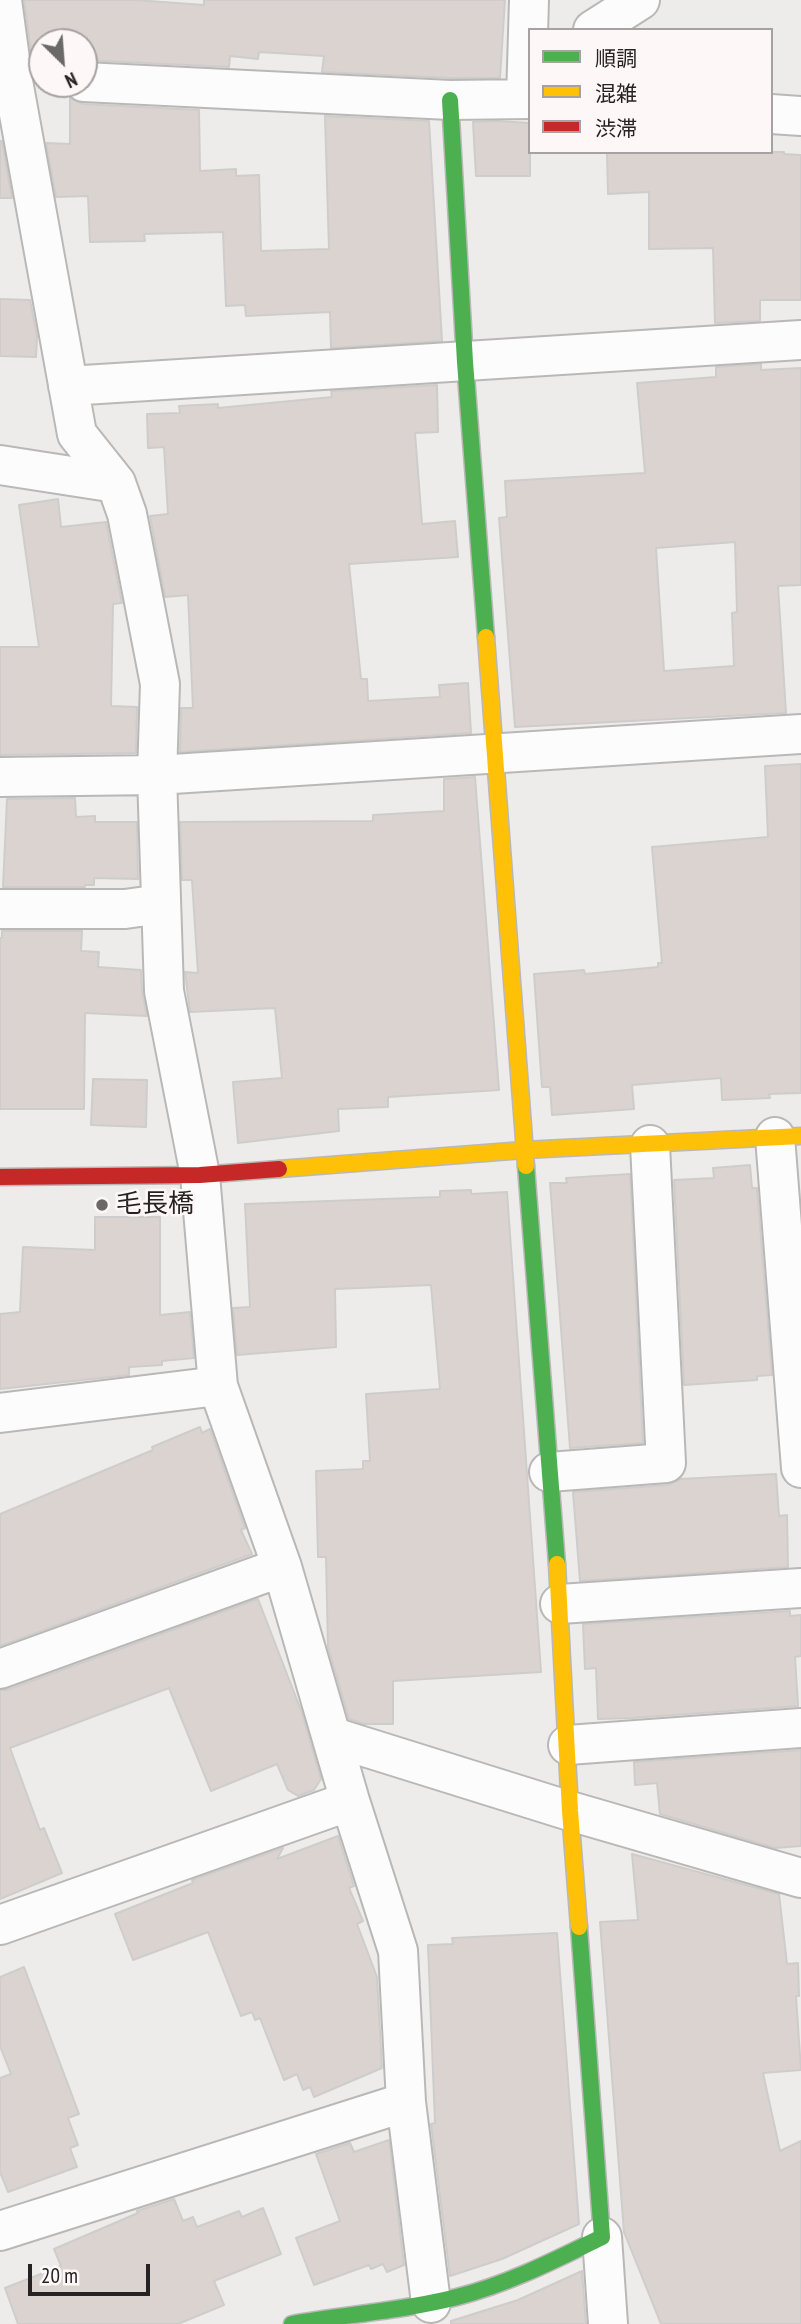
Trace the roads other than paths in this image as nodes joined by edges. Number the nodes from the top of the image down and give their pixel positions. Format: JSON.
{"nodes":[{"id":1,"x":2,"y":0,"type":"edge"},
{"id":2,"x":530,"y":0,"type":"edge"},
{"id":3,"x":640,"y":0,"type":"edge"},
{"id":4,"x":529,"y":28,"type":"edge"},
{"id":5,"x":596,"y":28,"type":"edge"},
{"id":6,"x":27,"y":82,"type":"edge"},
{"id":7,"x":98,"y":83,"type":"edge"},
{"id":8,"x":528,"y":85,"type":"edge"},
{"id":9,"x":450,"y":100,"type":"junction"},
{"id":10,"x":773,"y":114,"type":"edge"},
{"id":11,"x":801,"y":116,"type":"edge"},
{"id":12,"x":801,"y":340,"type":"edge"},
{"id":13,"x":465,"y":362,"type":"junction"},
{"id":14,"x":68,"y":386,"type":"junction"},
{"id":15,"x":0,"y":465,"type":"edge"},
{"id":16,"x":116,"y":483,"type":"junction"},
{"id":17,"x":801,"y":734,"type":"edge"},
{"id":18,"x":497,"y":755,"type":"junction"},
{"id":19,"x":158,"y":775,"type":"junction"},
{"id":20,"x":0,"y":777,"type":"edge"},
{"id":21,"x":160,"y":904,"type":"junction"},
{"id":22,"x":0,"y":909,"type":"edge"},
{"id":23,"x":788,"y":1137,"type":"edge"},
{"id":24,"x":650,"y":1146,"type":"junction"},
{"id":25,"x":524,"y":1150,"type":"junction"},
{"id":26,"x":200,"y":1175,"type":"junction"},
{"id":27,"x":0,"y":1177,"type":"edge"},
{"id":28,"x":218,"y":1387,"type":"junction"},
{"id":29,"x":0,"y":1413,"type":"edge"},
{"id":30,"x":801,"y":1468,"type":"edge"},
{"id":31,"x":549,"y":1472,"type":"junction"},
{"id":32,"x":282,"y":1567,"type":"junction"},
{"id":33,"x":801,"y":1588,"type":"edge"},
{"id":34,"x":560,"y":1604,"type":"junction"},
{"id":35,"x":0,"y":1670,"type":"edge"},
{"id":36,"x":801,"y":1728,"type":"edge"},
{"id":37,"x":333,"y":1737,"type":"junction"},
{"id":38,"x":568,"y":1745,"type":"junction"},
{"id":39,"x":351,"y":1801,"type":"junction"},
{"id":40,"x":570,"y":1811,"type":"junction"},
{"id":41,"x":801,"y":1878,"type":"edge"},
{"id":42,"x":0,"y":1925,"type":"edge"},
{"id":43,"x":406,"y":2102,"type":"junction"},
{"id":44,"x":0,"y":2231,"type":"edge"},
{"id":45,"x":602,"y":2237,"type":"junction"},
{"id":46,"x":431,"y":2303,"type":"junction"},
{"id":47,"x":292,"y":2324,"type":"edge"},
{"id":48,"x":608,"y":2324,"type":"edge"}],
"edges":[{"from":1,"to":6,"type":"street"},
{"from":2,"to":4,"type":"street"},
{"from":3,"to":5,"type":"street"},
{"from":6,"to":14,"type":"street"},
{"from":7,"to":9,"type":"street"},
{"from":8,"to":9,"type":"street"},
{"from":9,"to":13,"type":"street"},
{"from":10,"to":11,"type":"street"},
{"from":12,"to":13,"type":"street"},
{"from":13,"to":14,"type":"street"},
{"from":13,"to":18,"type":"street"},
{"from":14,"to":16,"type":"street"},
{"from":15,"to":16,"type":"street"},
{"from":16,"to":19,"type":"street"},
{"from":17,"to":18,"type":"street"},
{"from":18,"to":19,"type":"street"},
{"from":18,"to":25,"type":"street"},
{"from":19,"to":20,"type":"street"},
{"from":19,"to":21,"type":"street"},
{"from":21,"to":22,"type":"street"},
{"from":21,"to":26,"type":"street"},
{"from":23,"to":24,"type":"street"},
{"from":23,"to":30,"type":"street"},
{"from":24,"to":25,"type":"street"},
{"from":24,"to":31,"type":"street"},
{"from":25,"to":26,"type":"street"},
{"from":25,"to":31,"type":"street"},
{"from":26,"to":27,"type":"street"},
{"from":26,"to":28,"type":"street"},
{"from":28,"to":29,"type":"street"},
{"from":28,"to":32,"type":"street"},
{"from":31,"to":34,"type":"street"},
{"from":32,"to":35,"type":"street"},
{"from":32,"to":37,"type":"street"},
{"from":33,"to":34,"type":"street"},
{"from":34,"to":38,"type":"street"},
{"from":36,"to":38,"type":"street"},
{"from":37,"to":39,"type":"street"},
{"from":37,"to":40,"type":"street"},
{"from":38,"to":40,"type":"street"},
{"from":39,"to":42,"type":"street"},
{"from":39,"to":43,"type":"street"},
{"from":40,"to":41,"type":"street"},
{"from":40,"to":45,"type":"street"},
{"from":43,"to":44,"type":"street"},
{"from":43,"to":46,"type":"street"},
{"from":45,"to":46,"type":"street"},
{"from":45,"to":48,"type":"street"},
{"from":46,"to":47,"type":"street"}]}
